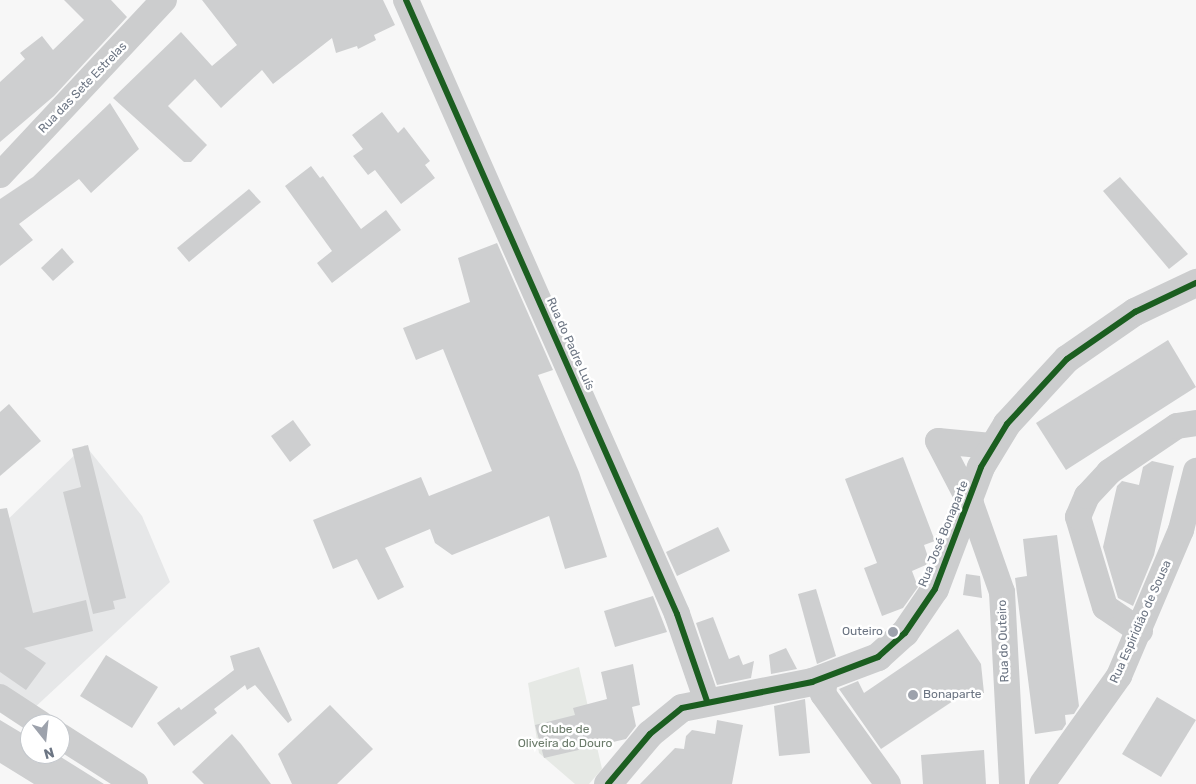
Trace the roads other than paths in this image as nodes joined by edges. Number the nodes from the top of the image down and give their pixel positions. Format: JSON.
{"nodes":[{"id":1,"x":406,"y":0,"type":"edge"},
{"id":2,"x":160,"y":2,"type":"edge"},
{"id":3,"x":0,"y":175,"type":"edge"},
{"id":4,"x":1196,"y":283,"type":"edge"},
{"id":5,"x":1196,"y":423,"type":"edge"},
{"id":6,"x":991,"y":446,"type":"junction"},
{"id":7,"x":1196,"y":471,"type":"edge"},
{"id":8,"x":971,"y":504,"type":"junction"},
{"id":9,"x":1140,"y":632,"type":"junction"},
{"id":10,"x":825,"y":678,"type":"junction"},
{"id":11,"x":0,"y":697,"type":"edge"},
{"id":12,"x":707,"y":701,"type":"junction"},
{"id":13,"x":26,"y":714,"type":"edge"},
{"id":14,"x":70,"y":742,"type":"edge"},
{"id":15,"x":135,"y":784,"type":"edge"},
{"id":16,"x":608,"y":784,"type":"edge"},
{"id":17,"x":888,"y":784,"type":"edge"},
{"id":18,"x":1012,"y":784,"type":"edge"},
{"id":19,"x":1042,"y":784,"type":"edge"}],
"edges":[{"from":1,"to":12,"type":"street","name":"Rua do Padre Luís"},
{"from":2,"to":3,"type":"street","name":"Rua das Sete Estrelas"},
{"from":4,"to":6,"type":"street","name":"Rua José Bonaparte"},
{"from":5,"to":9,"type":"street"},
{"from":6,"to":8,"type":"street","name":"Rua José Bonaparte"},
{"from":6,"to":8,"type":"street","name":"Rua do Outeiro"},
{"from":7,"to":9,"type":"street","name":"Rua Espiridião de Sousa"},
{"from":8,"to":10,"type":"street","name":"Rua José Bonaparte"},
{"from":8,"to":18,"type":"street","name":"Rua do Outeiro"},
{"from":9,"to":19,"type":"street","name":"Rua Espiridião de Sousa"},
{"from":10,"to":12,"type":"street","name":"Rua José Bonaparte"},
{"from":10,"to":17,"type":"street"},
{"from":11,"to":13,"type":"street"},
{"from":12,"to":16,"type":"street","name":"Rua José Bonaparte"},
{"from":14,"to":15,"type":"street"}]}
